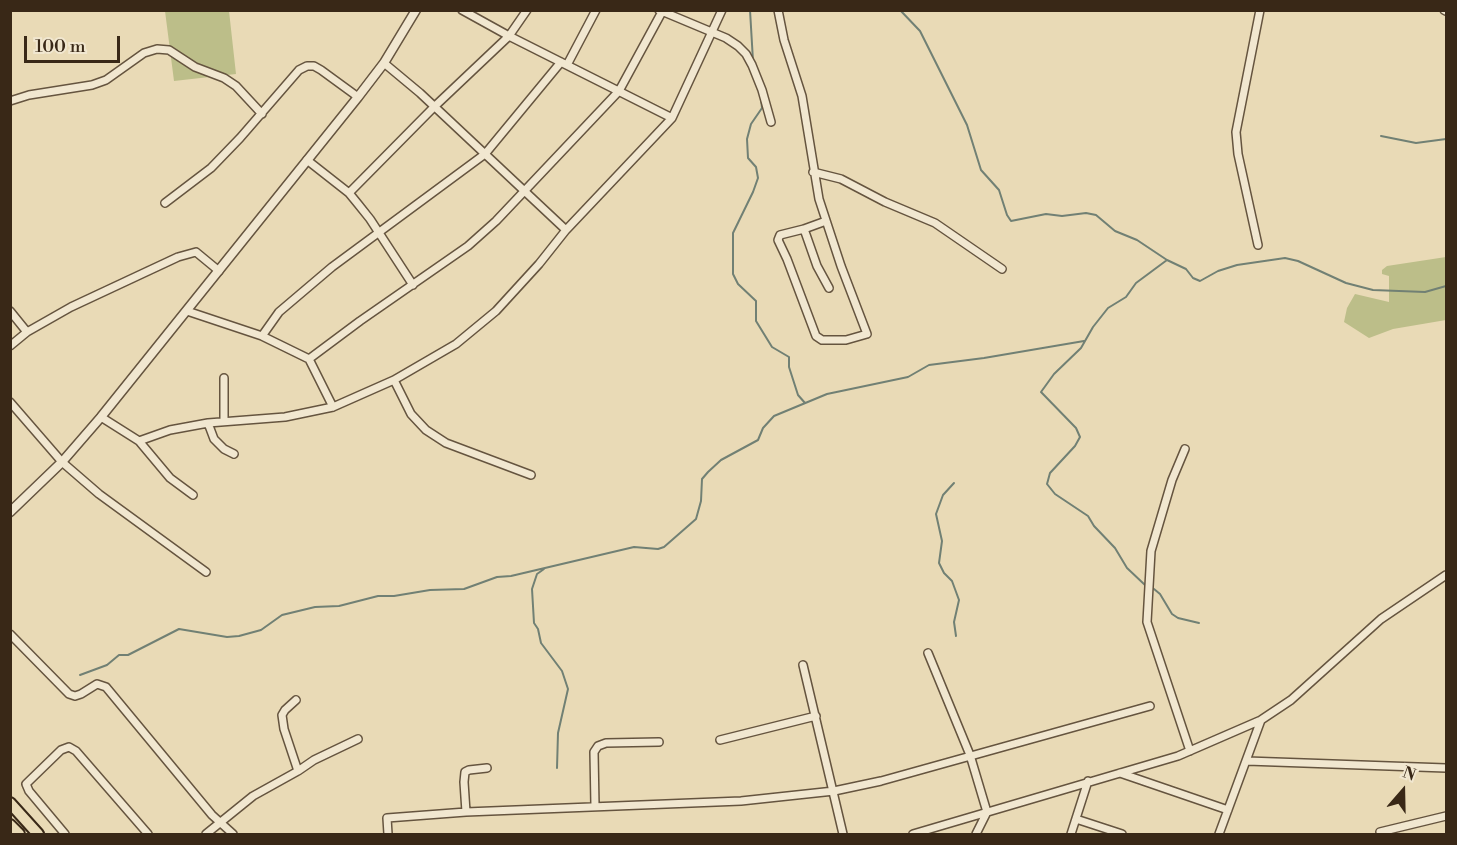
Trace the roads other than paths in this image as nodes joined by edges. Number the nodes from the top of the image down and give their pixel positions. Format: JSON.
{"nodes":[{"id":1,"x":416,"y":10,"type":"edge"},
{"id":2,"x":462,"y":10,"type":"edge"},
{"id":3,"x":527,"y":10,"type":"edge"},
{"id":4,"x":597,"y":10,"type":"edge"},
{"id":5,"x":722,"y":10,"type":"edge"},
{"id":6,"x":778,"y":10,"type":"edge"},
{"id":7,"x":1260,"y":10,"type":"edge"},
{"id":8,"x":661,"y":11,"type":"edge"},
{"id":9,"x":475,"y":13,"type":"edge"},
{"id":10,"x":713,"y":32,"type":"junction"},
{"id":11,"x":509,"y":36,"type":"junction"},
{"id":12,"x":384,"y":63,"type":"junction"},
{"id":13,"x":564,"y":63,"type":"junction"},
{"id":14,"x":619,"y":91,"type":"junction"},
{"id":15,"x":358,"y":97,"type":"junction"},
{"id":16,"x":10,"y":101,"type":"edge"},
{"id":17,"x":434,"y":107,"type":"junction"},
{"id":18,"x":262,"y":114,"type":"junction"},
{"id":19,"x":672,"y":118,"type":"junction"},
{"id":20,"x":771,"y":122,"type":"dead end"},
{"id":21,"x":485,"y":154,"type":"junction"},
{"id":22,"x":307,"y":160,"type":"junction"},
{"id":23,"x":813,"y":172,"type":"junction"},
{"id":24,"x":525,"y":192,"type":"junction"},
{"id":25,"x":349,"y":193,"type":"junction"},
{"id":26,"x":165,"y":203,"type":"dead end"},
{"id":27,"x":826,"y":221,"type":"junction"},
{"id":28,"x":804,"y":229,"type":"junction"},
{"id":29,"x":566,"y":230,"type":"junction"},
{"id":30,"x":379,"y":232,"type":"junction"},
{"id":31,"x":1258,"y":245,"type":"dead end"},
{"id":32,"x":1002,"y":269,"type":"dead end"},
{"id":33,"x":219,"y":271,"type":"junction"},
{"id":34,"x":413,"y":285,"type":"junction"},
{"id":35,"x":829,"y":288,"type":"dead end"},
{"id":36,"x":187,"y":311,"type":"junction"},
{"id":37,"x":10,"y":312,"type":"edge"},
{"id":38,"x":27,"y":332,"type":"junction"},
{"id":39,"x":262,"y":336,"type":"junction"},
{"id":40,"x":10,"y":346,"type":"edge"},
{"id":41,"x":309,"y":359,"type":"junction"},
{"id":42,"x":224,"y":378,"type":"dead end"},
{"id":43,"x":394,"y":380,"type":"junction"},
{"id":44,"x":10,"y":402,"type":"edge"},
{"id":45,"x":333,"y":407,"type":"junction"},
{"id":46,"x":101,"y":417,"type":"junction"},
{"id":47,"x":224,"y":421,"type":"junction"},
{"id":48,"x":208,"y":423,"type":"junction"},
{"id":49,"x":139,"y":441,"type":"junction"},
{"id":50,"x":1185,"y":449,"type":"dead end"},
{"id":51,"x":234,"y":454,"type":"dead end"},
{"id":52,"x":62,"y":462,"type":"junction"},
{"id":53,"x":531,"y":475,"type":"dead end"},
{"id":54,"x":193,"y":495,"type":"dead end"},
{"id":55,"x":10,"y":512,"type":"edge"},
{"id":56,"x":206,"y":572,"type":"dead end"},
{"id":57,"x":1446,"y":575,"type":"edge"},
{"id":58,"x":10,"y":634,"type":"edge"},
{"id":59,"x":928,"y":653,"type":"dead end"},
{"id":60,"x":803,"y":665,"type":"dead end"},
{"id":61,"x":296,"y":700,"type":"dead end"},
{"id":62,"x":1150,"y":706,"type":"dead end"},
{"id":63,"x":816,"y":716,"type":"junction"},
{"id":64,"x":1261,"y":720,"type":"junction"},
{"id":65,"x":358,"y":739,"type":"dead end"},
{"id":66,"x":720,"y":740,"type":"dead end"},
{"id":67,"x":659,"y":742,"type":"dead end"},
{"id":68,"x":1190,"y":751,"type":"junction"},
{"id":69,"x":970,"y":755,"type":"junction"},
{"id":70,"x":1247,"y":761,"type":"junction"},
{"id":71,"x":487,"y":768,"type":"dead end"},
{"id":72,"x":1446,"y":768,"type":"edge"},
{"id":73,"x":298,"y":771,"type":"junction"},
{"id":74,"x":1119,"y":773,"type":"junction"},
{"id":75,"x":1088,"y":781,"type":"junction"},
{"id":76,"x":834,"y":791,"type":"junction"},
{"id":77,"x":10,"y":803,"type":"edge"},
{"id":78,"x":595,"y":806,"type":"junction"},
{"id":79,"x":1228,"y":810,"type":"junction"},
{"id":80,"x":466,"y":812,"type":"junction"},
{"id":81,"x":987,"y":812,"type":"junction"},
{"id":82,"x":1446,"y":816,"type":"edge"},
{"id":83,"x":1076,"y":819,"type":"junction"},
{"id":84,"x":219,"y":824,"type":"junction"},
{"id":85,"x":10,"y":825,"type":"edge"},
{"id":86,"x":1380,"y":832,"type":"dead end"},
{"id":87,"x":20,"y":834,"type":"edge"},
{"id":88,"x":38,"y":834,"type":"edge"},
{"id":89,"x":66,"y":834,"type":"edge"},
{"id":90,"x":148,"y":834,"type":"edge"},
{"id":91,"x":206,"y":834,"type":"edge"},
{"id":92,"x":233,"y":834,"type":"edge"},
{"id":93,"x":388,"y":834,"type":"edge"},
{"id":94,"x":843,"y":834,"type":"edge"},
{"id":95,"x":913,"y":834,"type":"edge"},
{"id":96,"x":976,"y":834,"type":"edge"},
{"id":97,"x":1071,"y":834,"type":"edge"},
{"id":98,"x":1122,"y":834,"type":"edge"},
{"id":99,"x":1219,"y":834,"type":"edge"}],
"edges":[{"from":1,"to":12,"type":"street"},
{"from":2,"to":9,"type":"street"},
{"from":3,"to":11,"type":"street"},
{"from":4,"to":13,"type":"street"},
{"from":5,"to":10,"type":"street"},
{"from":6,"to":23,"type":"street"},
{"from":7,"to":31,"type":"street"},
{"from":8,"to":10,"type":"street"},
{"from":8,"to":14,"type":"street"},
{"from":9,"to":11,"type":"street"},
{"from":10,"to":19,"type":"street"},
{"from":10,"to":20,"type":"street"},
{"from":11,"to":13,"type":"street"},
{"from":11,"to":17,"type":"street"},
{"from":12,"to":15,"type":"street"},
{"from":12,"to":17,"type":"street"},
{"from":13,"to":14,"type":"street"},
{"from":13,"to":21,"type":"street"},
{"from":14,"to":19,"type":"street"},
{"from":14,"to":24,"type":"street"},
{"from":15,"to":18,"type":"street"},
{"from":15,"to":22,"type":"street"},
{"from":16,"to":18,"type":"street"},
{"from":17,"to":21,"type":"street"},
{"from":17,"to":25,"type":"street"},
{"from":18,"to":26,"type":"street"},
{"from":19,"to":29,"type":"street"},
{"from":21,"to":24,"type":"street"},
{"from":21,"to":30,"type":"street"},
{"from":22,"to":25,"type":"street"},
{"from":22,"to":33,"type":"street"},
{"from":23,"to":27,"type":"street"},
{"from":23,"to":32,"type":"street"},
{"from":24,"to":29,"type":"street"},
{"from":24,"to":34,"type":"street"},
{"from":25,"to":30,"type":"street"},
{"from":27,"to":28,"type":"street"},
{"from":27,"to":28,"type":"street"},
{"from":28,"to":35,"type":"street"},
{"from":29,"to":43,"type":"street"},
{"from":30,"to":34,"type":"street"},
{"from":30,"to":39,"type":"street"},
{"from":33,"to":36,"type":"street"},
{"from":33,"to":38,"type":"street"},
{"from":34,"to":41,"type":"street"},
{"from":36,"to":39,"type":"street"},
{"from":36,"to":46,"type":"street"},
{"from":37,"to":38,"type":"street"},
{"from":38,"to":40,"type":"street"},
{"from":39,"to":41,"type":"street"},
{"from":41,"to":45,"type":"street"},
{"from":42,"to":47,"type":"street"},
{"from":43,"to":45,"type":"street"},
{"from":43,"to":53,"type":"street"},
{"from":44,"to":52,"type":"street"},
{"from":45,"to":47,"type":"street"},
{"from":46,"to":49,"type":"street"},
{"from":46,"to":52,"type":"street"},
{"from":47,"to":48,"type":"street"},
{"from":48,"to":49,"type":"street"},
{"from":48,"to":51,"type":"street"},
{"from":49,"to":54,"type":"street"},
{"from":50,"to":68,"type":"street"},
{"from":52,"to":55,"type":"street"},
{"from":52,"to":56,"type":"street"},
{"from":57,"to":64,"type":"street"},
{"from":58,"to":84,"type":"street"},
{"from":59,"to":69,"type":"street"},
{"from":60,"to":63,"type":"street"},
{"from":61,"to":73,"type":"street"},
{"from":62,"to":69,"type":"street"},
{"from":63,"to":66,"type":"street"},
{"from":63,"to":76,"type":"street"},
{"from":64,"to":68,"type":"street"},
{"from":64,"to":70,"type":"street"},
{"from":65,"to":73,"type":"street"},
{"from":67,"to":78,"type":"street"},
{"from":68,"to":74,"type":"street"},
{"from":69,"to":76,"type":"street"},
{"from":69,"to":81,"type":"street"},
{"from":70,"to":72,"type":"street"},
{"from":70,"to":79,"type":"street"},
{"from":71,"to":80,"type":"street"},
{"from":73,"to":84,"type":"street"},
{"from":74,"to":75,"type":"street"},
{"from":74,"to":79,"type":"street"},
{"from":75,"to":81,"type":"street"},
{"from":75,"to":83,"type":"street"},
{"from":76,"to":78,"type":"street"},
{"from":76,"to":94,"type":"street"},
{"from":77,"to":88,"type":"main road"},
{"from":78,"to":80,"type":"street"},
{"from":79,"to":99,"type":"street"},
{"from":80,"to":93,"type":"street"},
{"from":81,"to":95,"type":"street"},
{"from":81,"to":96,"type":"street"},
{"from":82,"to":86,"type":"street"},
{"from":83,"to":97,"type":"street"},
{"from":83,"to":98,"type":"street"},
{"from":84,"to":91,"type":"street"},
{"from":84,"to":92,"type":"street"},
{"from":85,"to":87,"type":"main road"},
{"from":89,"to":90,"type":"street"}]}
